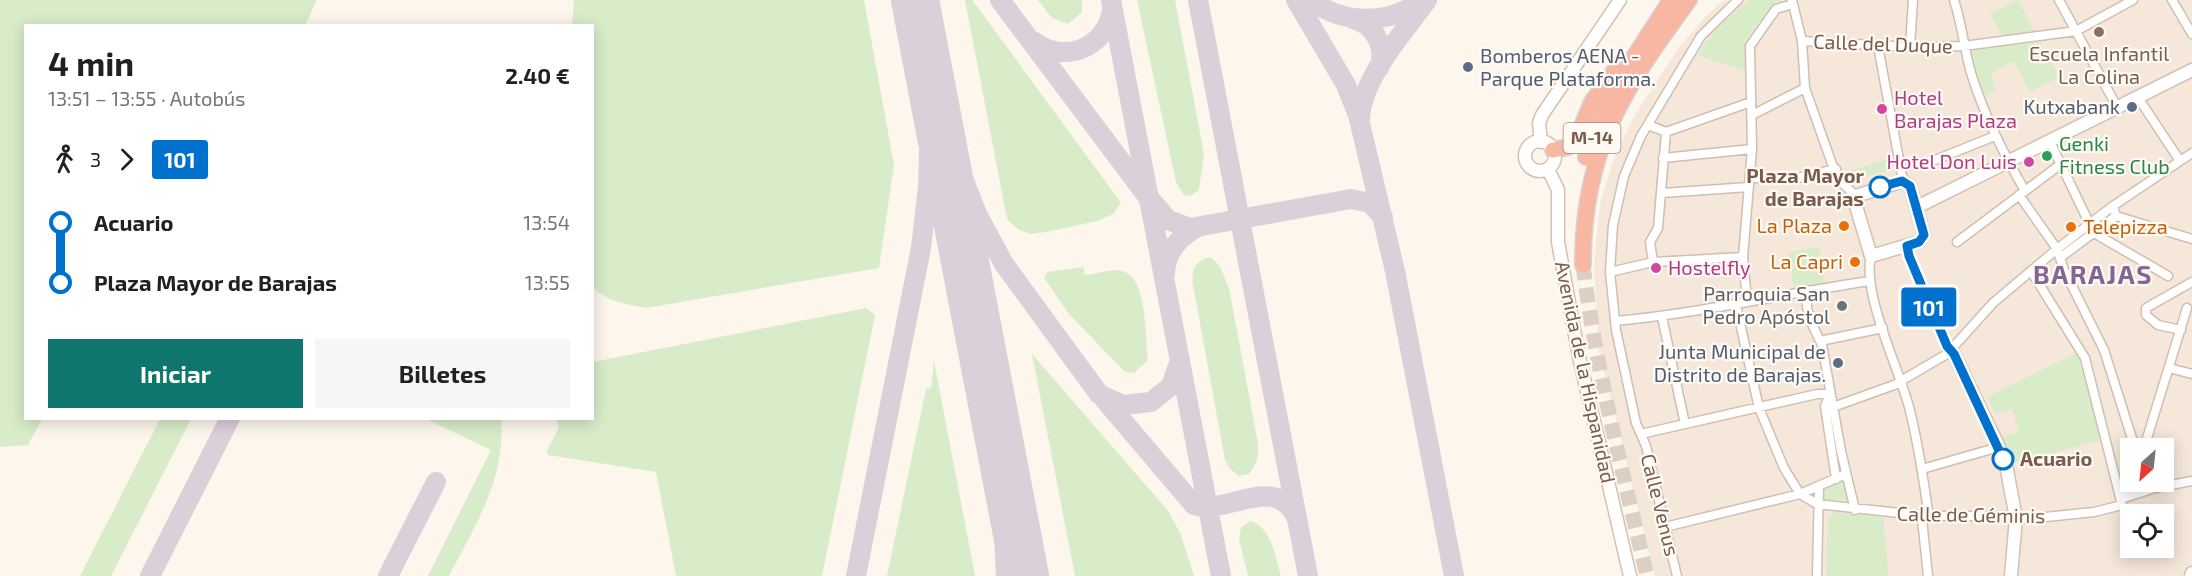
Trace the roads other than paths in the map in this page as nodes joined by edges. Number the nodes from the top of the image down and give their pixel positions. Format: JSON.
{"nodes":[{"id":1,"x":1620,"y":0,"type":"edge"},
{"id":2,"x":1671,"y":0,"type":"edge"},
{"id":3,"x":1689,"y":0,"type":"edge"},
{"id":4,"x":1699,"y":0,"type":"edge"},
{"id":5,"x":1738,"y":0,"type":"edge"},
{"id":6,"x":1913,"y":0,"type":"edge"},
{"id":7,"x":1954,"y":0,"type":"edge"},
{"id":8,"x":2060,"y":0,"type":"edge"},
{"id":9,"x":2133,"y":0,"type":"edge"},
{"id":10,"x":2172,"y":0,"type":"edge"},
{"id":11,"x":1793,"y":2,"type":"edge"},
{"id":12,"x":1660,"y":27,"type":"junction"},
{"id":13,"x":2076,"y":31,"type":"junction"},
{"id":14,"x":2192,"y":34,"type":"edge"},
{"id":15,"x":1802,"y":41,"type":"junction"},
{"id":16,"x":1878,"y":46,"type":"junction"},
{"id":17,"x":1964,"y":46,"type":"junction"},
{"id":18,"x":1910,"y":47,"type":"junction"},
{"id":19,"x":2192,"y":70,"type":"edge"},
{"id":20,"x":1805,"y":88,"type":"junction"},
{"id":21,"x":2137,"y":96,"type":"junction"},
{"id":22,"x":1751,"y":102,"type":"junction"},
{"id":23,"x":2117,"y":107,"type":"junction"},
{"id":24,"x":1752,"y":115,"type":"junction"},
{"id":25,"x":1648,"y":125,"type":"junction"},
{"id":26,"x":1666,"y":132,"type":"junction"},
{"id":27,"x":1995,"y":136,"type":"junction"},
{"id":28,"x":2050,"y":142,"type":"junction"},
{"id":29,"x":1547,"y":146,"type":"junction"},
{"id":30,"x":1752,"y":149,"type":"junction"},
{"id":31,"x":2192,"y":153,"type":"edge"},
{"id":32,"x":1663,"y":158,"type":"junction"},
{"id":33,"x":1935,"y":159,"type":"dead end"},
{"id":34,"x":2180,"y":161,"type":"junction"},
{"id":35,"x":2008,"y":163,"type":"junction"},
{"id":36,"x":2061,"y":164,"type":"junction"},
{"id":37,"x":1548,"y":169,"type":"junction"},
{"id":38,"x":1836,"y":169,"type":"junction"},
{"id":39,"x":1902,"y":181,"type":"junction"},
{"id":40,"x":1750,"y":182,"type":"junction"},
{"id":41,"x":1662,"y":193,"type":"junction"},
{"id":42,"x":2022,"y":193,"type":"junction"},
{"id":43,"x":1856,"y":196,"type":"junction"},
{"id":44,"x":2113,"y":206,"type":"junction"},
{"id":45,"x":1917,"y":207,"type":"junction"},
{"id":46,"x":2116,"y":216,"type":"junction"},
{"id":47,"x":2090,"y":223,"type":"junction"},
{"id":48,"x":2094,"y":233,"type":"junction"},
{"id":49,"x":2192,"y":239,"type":"edge"},
{"id":50,"x":1957,"y":242,"type":"dead end"},
{"id":51,"x":1907,"y":246,"type":"junction"},
{"id":52,"x":2059,"y":253,"type":"junction"},
{"id":53,"x":1743,"y":256,"type":"junction"},
{"id":54,"x":1871,"y":256,"type":"junction"},
{"id":55,"x":1653,"y":262,"type":"junction"},
{"id":56,"x":1578,"y":266,"type":"tunnel mouth"},
{"id":57,"x":2031,"y":271,"type":"junction"},
{"id":58,"x":1610,"y":272,"type":"junction"},
{"id":59,"x":2168,"y":276,"type":"dead end"},
{"id":60,"x":1869,"y":281,"type":"junction"},
{"id":61,"x":2192,"y":282,"type":"edge"},
{"id":62,"x":1808,"y":290,"type":"junction"},
{"id":63,"x":1747,"y":301,"type":"junction"},
{"id":64,"x":1736,"y":305,"type":"junction"},
{"id":65,"x":2187,"y":308,"type":"dead end"},
{"id":66,"x":1662,"y":317,"type":"junction"},
{"id":67,"x":1615,"y":321,"type":"junction"},
{"id":68,"x":1883,"y":328,"type":"junction"},
{"id":69,"x":2181,"y":330,"type":"junction"},
{"id":70,"x":1821,"y":341,"type":"junction"},
{"id":71,"x":1950,"y":350,"type":"junction"},
{"id":72,"x":2169,"y":368,"type":"junction"},
{"id":73,"x":2192,"y":374,"type":"edge"},
{"id":74,"x":1902,"y":381,"type":"junction"},
{"id":75,"x":1830,"y":394,"type":"junction"},
{"id":76,"x":1833,"y":407,"type":"junction"},
{"id":77,"x":1759,"y":408,"type":"junction"},
{"id":78,"x":1685,"y":424,"type":"junction"},
{"id":79,"x":1641,"y":434,"type":"junction"},
{"id":80,"x":2132,"y":438,"type":"edge"},
{"id":81,"x":2147,"y":438,"type":"edge"},
{"id":82,"x":1999,"y":447,"type":"junction"},
{"id":83,"x":1922,"y":469,"type":"junction"},
{"id":84,"x":1846,"y":474,"type":"junction"},
{"id":85,"x":1836,"y":479,"type":"junction"},
{"id":86,"x":2192,"y":481,"type":"edge"},
{"id":87,"x":1819,"y":486,"type":"junction"},
{"id":88,"x":2125,"y":492,"type":"edge"},
{"id":89,"x":1800,"y":494,"type":"junction"},
{"id":90,"x":2121,"y":502,"type":"junction"},
{"id":91,"x":1817,"y":504,"type":"junction"},
{"id":92,"x":1855,"y":510,"type":"junction"},
{"id":93,"x":1927,"y":516,"type":"junction"},
{"id":94,"x":2016,"y":518,"type":"junction"},
{"id":95,"x":1665,"y":527,"type":"junction"},
{"id":96,"x":1630,"y":576,"type":"edge"},
{"id":97,"x":1677,"y":576,"type":"edge"},
{"id":98,"x":1817,"y":576,"type":"edge"},
{"id":99,"x":1928,"y":576,"type":"edge"},
{"id":100,"x":2011,"y":576,"type":"edge"}],
"edges":[{"from":1,"to":29,"type":"street"},
{"from":2,"to":12,"type":"highway","number":"M-14"},
{"from":3,"to":12,"type":"highway","number":"M-14"},
{"from":4,"to":12,"type":"highway"},
{"from":5,"to":25,"type":"street","name":"Calle Venus"},
{"from":6,"to":18,"type":"street"},
{"from":7,"to":17,"type":"street"},
{"from":8,"to":13,"type":"street"},
{"from":9,"to":13,"type":"street"},
{"from":10,"to":14,"type":"street"},
{"from":11,"to":15,"type":"street"},
{"from":11,"to":22,"type":"street"},
{"from":12,"to":29,"type":"highway"},
{"from":12,"to":56,"type":"highway","number":"M-14"},
{"from":13,"to":17,"type":"street","name":"Calle del Duque"},
{"from":13,"to":23,"type":"street"},
{"from":15,"to":16,"type":"street","name":"Calle del Duque"},
{"from":15,"to":20,"type":"street"},
{"from":16,"to":18,"type":"street","name":"Calle del Duque"},
{"from":16,"to":39,"type":"street"},
{"from":17,"to":18,"type":"street","name":"Calle del Duque"},
{"from":17,"to":27,"type":"street"},
{"from":19,"to":21,"type":"street"},
{"from":20,"to":24,"type":"street"},
{"from":20,"to":38,"type":"street"},
{"from":21,"to":23,"type":"street"},
{"from":21,"to":34,"type":"street"},
{"from":22,"to":24,"type":"street"},
{"from":22,"to":26,"type":"street"},
{"from":23,"to":28,"type":"street"},
{"from":24,"to":30,"type":"street"},
{"from":25,"to":26,"type":"street"},
{"from":25,"to":58,"type":"street","name":"Calle Venus"},
{"from":26,"to":32,"type":"street"},
{"from":27,"to":33,"type":"street"},
{"from":27,"to":35,"type":"street"},
{"from":28,"to":35,"type":"street"},
{"from":28,"to":36,"type":"street"},
{"from":29,"to":37,"type":"street"},
{"from":29,"to":37,"type":"street"},
{"from":30,"to":32,"type":"street"},
{"from":30,"to":40,"type":"street"},
{"from":31,"to":34,"type":"street"},
{"from":32,"to":41,"type":"street"},
{"from":34,"to":44,"type":"street"},
{"from":35,"to":42,"type":"street"},
{"from":35,"to":45,"type":"street"},
{"from":36,"to":42,"type":"street"},
{"from":36,"to":47,"type":"street"},
{"from":37,"to":96,"type":"street","name":"Avenida de la Hispanidad"},
{"from":38,"to":40,"type":"street"},
{"from":38,"to":43,"type":"street"},
{"from":39,"to":43,"type":"street"},
{"from":39,"to":45,"type":"street"},
{"from":40,"to":41,"type":"street"},
{"from":40,"to":53,"type":"street"},
{"from":41,"to":55,"type":"street"},
{"from":42,"to":50,"type":"street"},
{"from":42,"to":52,"type":"street"},
{"from":43,"to":54,"type":"street"},
{"from":44,"to":46,"type":"street"},
{"from":44,"to":47,"type":"street"},
{"from":45,"to":51,"type":"street"},
{"from":46,"to":48,"type":"street"},
{"from":46,"to":49,"type":"street"},
{"from":47,"to":48,"type":"street"},
{"from":47,"to":52,"type":"street"},
{"from":48,"to":52,"type":"street"},
{"from":48,"to":59,"type":"street"},
{"from":51,"to":54,"type":"street"},
{"from":51,"to":71,"type":"street"},
{"from":52,"to":57,"type":"street"},
{"from":52,"to":80,"type":"street"},
{"from":53,"to":55,"type":"street"},
{"from":53,"to":63,"type":"street"},
{"from":54,"to":60,"type":"street"},
{"from":55,"to":58,"type":"street"},
{"from":57,"to":71,"type":"street"},
{"from":57,"to":90,"type":"street"},
{"from":58,"to":67,"type":"street","name":"Calle Venus"},
{"from":60,"to":62,"type":"street"},
{"from":60,"to":68,"type":"street"},
{"from":61,"to":69,"type":"street"},
{"from":62,"to":63,"type":"street"},
{"from":62,"to":70,"type":"street"},
{"from":63,"to":64,"type":"street"},
{"from":64,"to":66,"type":"street"},
{"from":64,"to":77,"type":"street"},
{"from":65,"to":69,"type":"street"},
{"from":66,"to":67,"type":"street"},
{"from":66,"to":78,"type":"street"},
{"from":67,"to":79,"type":"street","name":"Calle Venus"},
{"from":68,"to":70,"type":"street"},
{"from":68,"to":74,"type":"street"},
{"from":69,"to":72,"type":"street"},
{"from":70,"to":75,"type":"street"},
{"from":71,"to":74,"type":"street"},
{"from":71,"to":82,"type":"street"},
{"from":72,"to":73,"type":"street"},
{"from":72,"to":81,"type":"street"},
{"from":74,"to":76,"type":"street"},
{"from":74,"to":83,"type":"street"},
{"from":75,"to":76,"type":"street"},
{"from":75,"to":77,"type":"street"},
{"from":75,"to":85,"type":"street"},
{"from":76,"to":84,"type":"street"},
{"from":77,"to":78,"type":"street"},
{"from":77,"to":89,"type":"street"},
{"from":78,"to":79,"type":"street"},
{"from":79,"to":95,"type":"street","name":"Calle Venus"},
{"from":82,"to":83,"type":"street"},
{"from":82,"to":94,"type":"street"},
{"from":83,"to":93,"type":"street"},
{"from":84,"to":85,"type":"street"},
{"from":84,"to":92,"type":"street"},
{"from":85,"to":87,"type":"street"},
{"from":86,"to":90,"type":"street","name":"Calle de Géminis"},
{"from":87,"to":89,"type":"street"},
{"from":87,"to":91,"type":"street"},
{"from":88,"to":90,"type":"street"},
{"from":89,"to":91,"type":"street"},
{"from":89,"to":95,"type":"street"},
{"from":90,"to":94,"type":"street","name":"Calle de Géminis"},
{"from":91,"to":92,"type":"street","name":"Calle de Géminis"},
{"from":91,"to":98,"type":"street"},
{"from":92,"to":93,"type":"street","name":"Calle de Géminis"},
{"from":93,"to":94,"type":"street","name":"Calle de Géminis"},
{"from":93,"to":99,"type":"street"},
{"from":94,"to":100,"type":"street"},
{"from":95,"to":97,"type":"street","name":"Calle Venus"}]}
